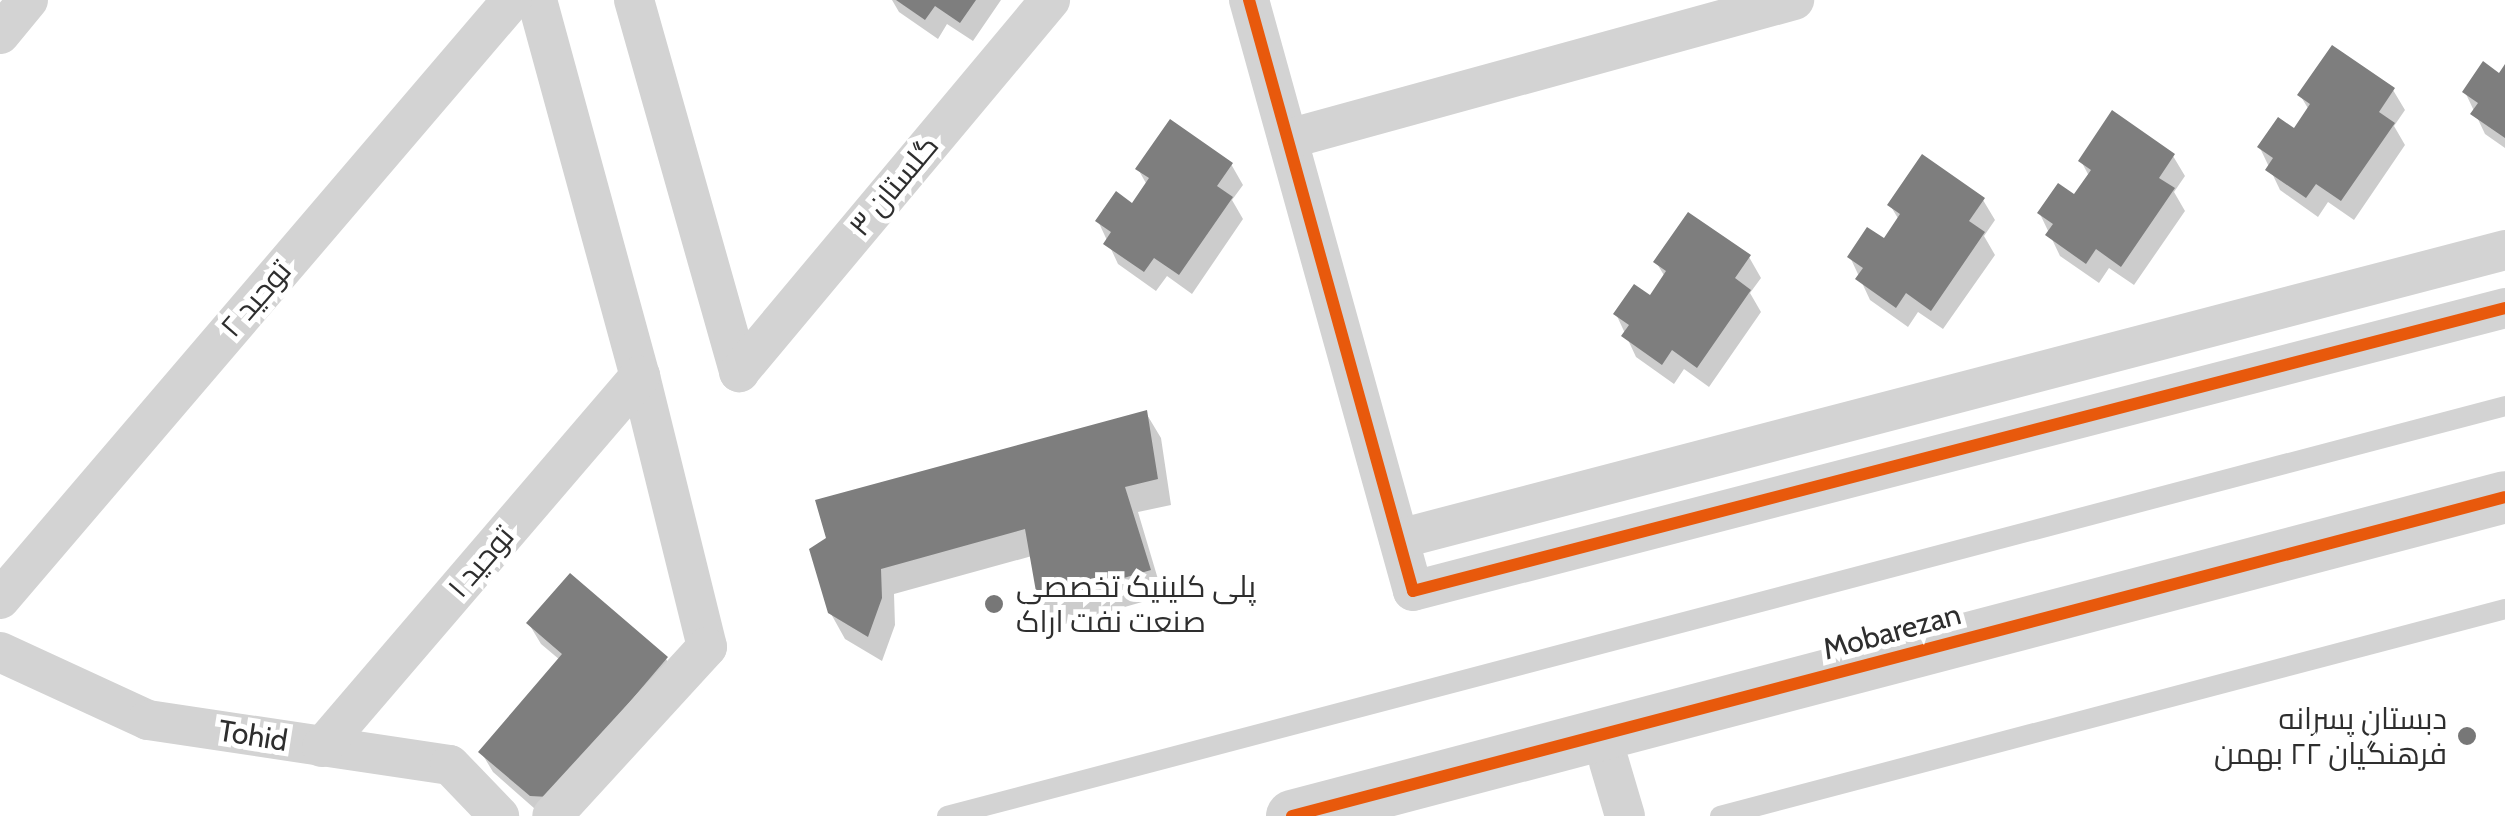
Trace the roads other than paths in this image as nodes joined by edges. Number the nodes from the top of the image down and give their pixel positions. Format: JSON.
{"nodes":[{"id":1,"x":28,"y":0,"type":"edge"},
{"id":2,"x":512,"y":0,"type":"edge"},
{"id":3,"x":538,"y":0,"type":"edge"},
{"id":4,"x":1050,"y":0,"type":"edge"},
{"id":5,"x":1249,"y":0,"type":"edge"},
{"id":6,"x":1794,"y":0,"type":"edge"},
{"id":7,"x":643,"y":6,"type":"edge"},
{"id":8,"x":0,"y":34,"type":"edge"},
{"id":9,"x":1288,"y":139,"type":"junction"},
{"id":10,"x":2505,"y":250,"type":"edge"},
{"id":11,"x":2505,"y":308,"type":"edge"},
{"id":12,"x":640,"y":376,"type":"junction"},
{"id":13,"x":2505,"y":406,"type":"edge"},
{"id":14,"x":2505,"y":496,"type":"edge"},
{"id":15,"x":2505,"y":531,"type":"edge"},
{"id":16,"x":1399,"y":538,"type":"junction"},
{"id":17,"x":0,"y":598,"type":"edge"},
{"id":18,"x":2505,"y":609,"type":"edge"},
{"id":19,"x":0,"y":652,"type":"edge"},
{"id":20,"x":322,"y":747,"type":"junction"},
{"id":21,"x":1609,"y":762,"type":"junction"},
{"id":22,"x":499,"y":816,"type":"edge"},
{"id":23,"x":552,"y":816,"type":"edge"},
{"id":24,"x":947,"y":816,"type":"edge"},
{"id":25,"x":1292,"y":816,"type":"edge"},
{"id":26,"x":1423,"y":816,"type":"edge"},
{"id":27,"x":1625,"y":816,"type":"edge"},
{"id":28,"x":1720,"y":816,"type":"edge"}],
"edges":[{"from":1,"to":8,"type":"street"},
{"from":2,"to":17,"type":"street","name":"توحید ۲"},
{"from":3,"to":12,"type":"street"},
{"from":4,"to":7,"type":"street","name":"گلستان ۳"},
{"from":5,"to":9,"type":"street"},
{"from":6,"to":9,"type":"street"},
{"from":9,"to":16,"type":"street"},
{"from":10,"to":16,"type":"street"},
{"from":11,"to":16,"type":"street"},
{"from":12,"to":20,"type":"street","name":"توحید ۱"},
{"from":12,"to":23,"type":"street"},
{"from":13,"to":24,"type":"lane"},
{"from":14,"to":25,"type":"street","name":"Mobarezan"},
{"from":15,"to":21,"type":"street","name":"Mobarezan"},
{"from":18,"to":28,"type":"lane"},
{"from":19,"to":20,"type":"street","name":"Tohid"},
{"from":20,"to":22,"type":"street","name":"Tohid"},
{"from":21,"to":26,"type":"street","name":"Mobarezan"},
{"from":21,"to":27,"type":"street"}]}
